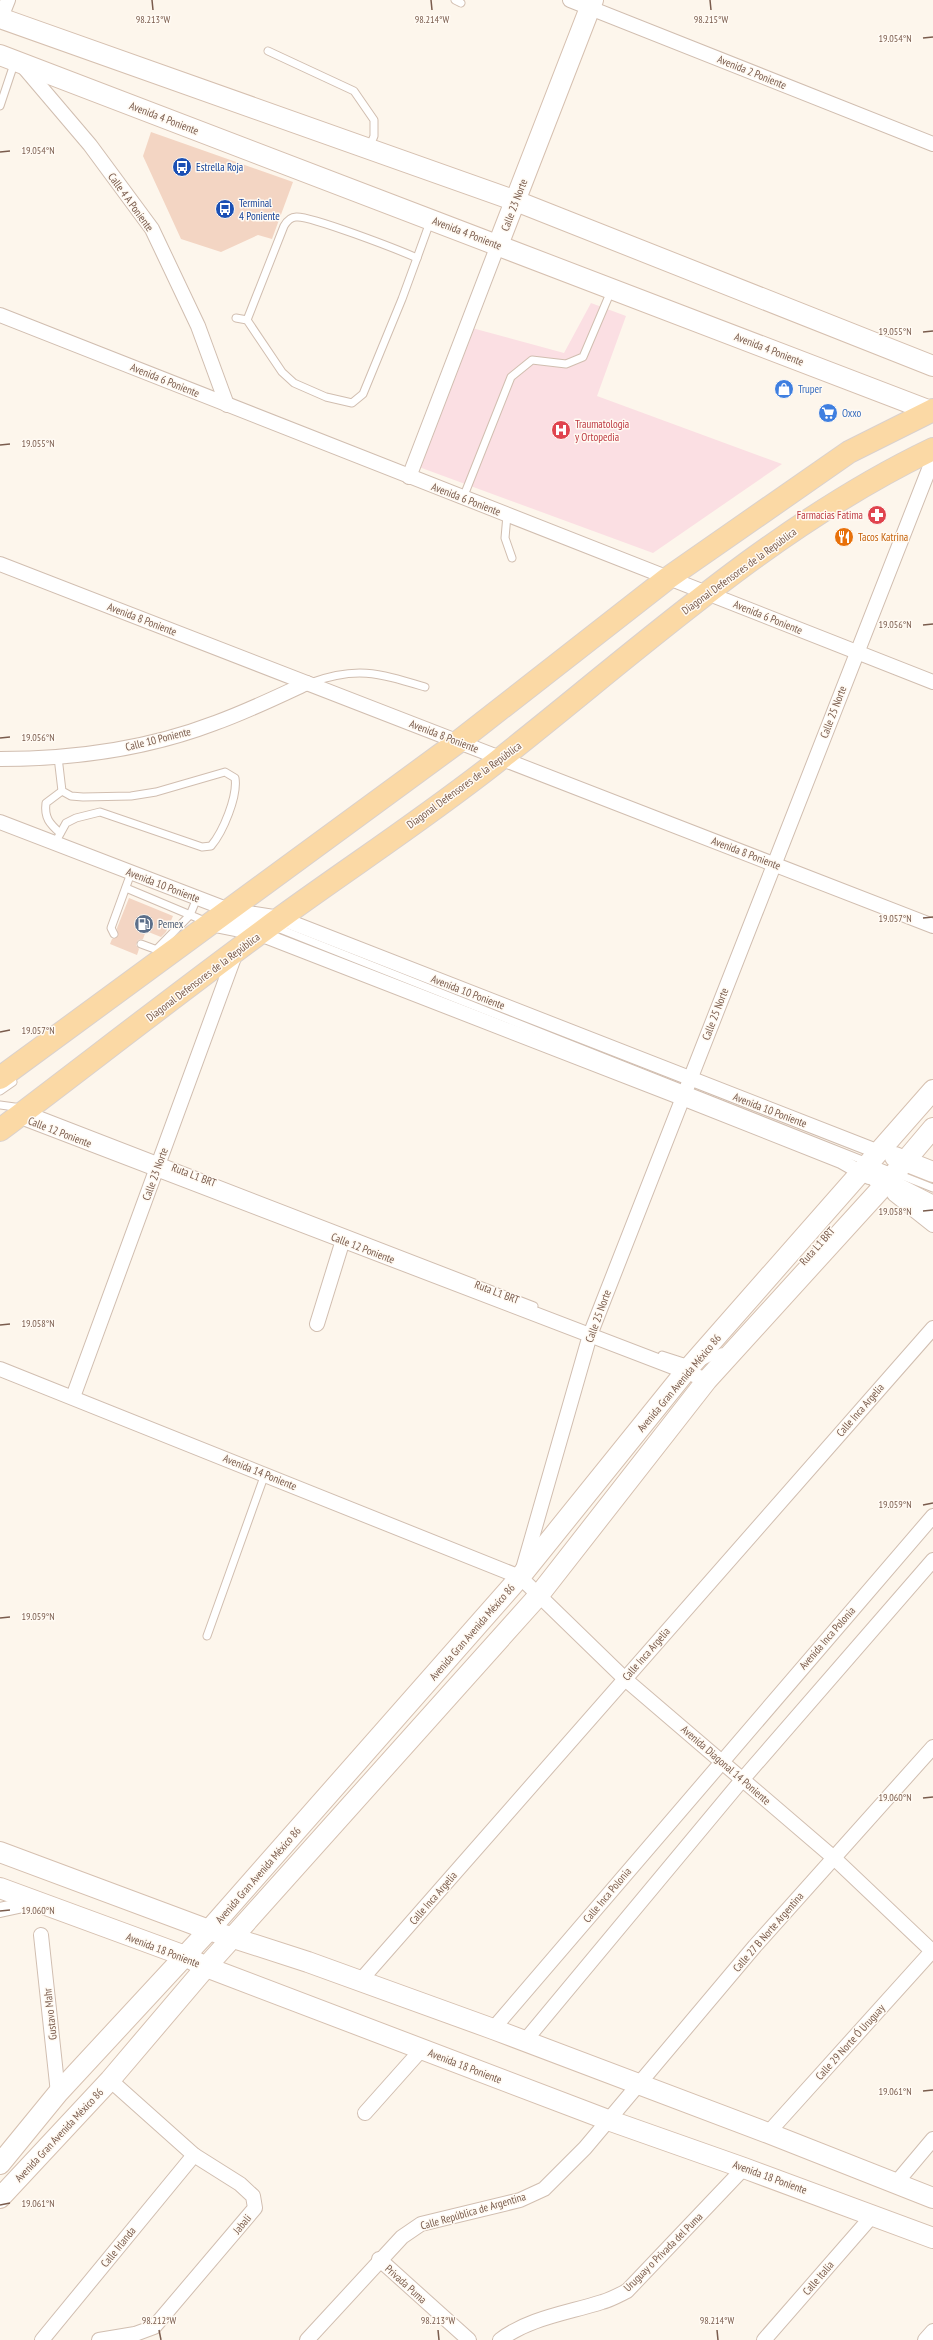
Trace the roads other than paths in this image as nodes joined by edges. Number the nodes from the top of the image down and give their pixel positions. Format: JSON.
{"nodes":[{"id":1,"x":8,"y":0,"type":"edge"},
{"id":2,"x":570,"y":0,"type":"edge"},
{"id":3,"x":592,"y":4,"type":"edge"},
{"id":4,"x":0,"y":19,"type":"edge"},
{"id":5,"x":268,"y":52,"type":"dead end"},
{"id":6,"x":12,"y":60,"type":"edge"},
{"id":7,"x":0,"y":106,"type":"edge"},
{"id":8,"x":933,"y":144,"type":"edge"},
{"id":9,"x":368,"y":150,"type":"junction"},
{"id":10,"x":516,"y":201,"type":"junction"},
{"id":11,"x":431,"y":220,"type":"junction"},
{"id":12,"x":498,"y":246,"type":"junction"},
{"id":13,"x":417,"y":258,"type":"junction"},
{"id":14,"x":612,"y":289,"type":"junction"},
{"id":15,"x":0,"y":315,"type":"edge"},
{"id":16,"x":236,"y":318,"type":"dead end"},
{"id":17,"x":247,"y":320,"type":"junction"},
{"id":18,"x":933,"y":366,"type":"edge"},
{"id":19,"x":227,"y":405,"type":"junction"},
{"id":20,"x":932,"y":411,"type":"edge"},
{"id":21,"x":933,"y":449,"type":"edge"},
{"id":22,"x":933,"y":459,"type":"edge"},
{"id":23,"x":410,"y":477,"type":"junction"},
{"id":24,"x":463,"y":498,"type":"junction"},
{"id":25,"x":507,"y":515,"type":"junction"},
{"id":26,"x":512,"y":558,"type":"dead end"},
{"id":27,"x":0,"y":564,"type":"edge"},
{"id":28,"x":668,"y":578,"type":"junction"},
{"id":29,"x":705,"y":593,"type":"junction"},
{"id":30,"x":856,"y":652,"type":"junction"},
{"id":31,"x":933,"y":682,"type":"edge"},
{"id":32,"x":307,"y":683,"type":"junction"},
{"id":33,"x":425,"y":687,"type":"dead end"},
{"id":34,"x":458,"y":742,"type":"junction"},
{"id":35,"x":58,"y":757,"type":"junction"},
{"id":36,"x":502,"y":758,"type":"junction"},
{"id":37,"x":0,"y":760,"type":"edge"},
{"id":38,"x":62,"y":790,"type":"junction"},
{"id":39,"x":0,"y":822,"type":"edge"},
{"id":40,"x":58,"y":838,"type":"junction"},
{"id":41,"x":774,"y":864,"type":"junction"},
{"id":42,"x":131,"y":873,"type":"junction"},
{"id":43,"x":126,"y":888,"type":"junction"},
{"id":44,"x":197,"y":898,"type":"junction"},
{"id":45,"x":190,"y":915,"type":"junction"},
{"id":46,"x":220,"y":920,"type":"junction"},
{"id":47,"x":270,"y":926,"type":"junction"},
{"id":48,"x":933,"y":926,"type":"edge"},
{"id":49,"x":114,"y":934,"type":"dead end"},
{"id":50,"x":141,"y":944,"type":"dead end"},
{"id":51,"x":237,"y":951,"type":"junction"},
{"id":52,"x":162,"y":952,"type":"junction"},
{"id":53,"x":123,"y":998,"type":"dead end"},
{"id":54,"x":22,"y":1074,"type":"dead end"},
{"id":55,"x":0,"y":1078,"type":"edge"},
{"id":56,"x":686,"y":1089,"type":"junction"},
{"id":57,"x":933,"y":1090,"type":"edge"},
{"id":58,"x":0,"y":1091,"type":"edge"},
{"id":59,"x":0,"y":1105,"type":"edge"},
{"id":60,"x":22,"y":1113,"type":"junction"},
{"id":61,"x":933,"y":1128,"type":"edge"},
{"id":62,"x":0,"y":1130,"type":"edge"},
{"id":63,"x":158,"y":1165,"type":"junction"},
{"id":64,"x":933,"y":1172,"type":"edge"},
{"id":65,"x":881,"y":1174,"type":"junction"},
{"id":66,"x":933,"y":1188,"type":"edge"},
{"id":67,"x":933,"y":1199,"type":"edge"},
{"id":68,"x":933,"y":1206,"type":"edge"},
{"id":69,"x":933,"y":1225,"type":"edge"},
{"id":70,"x":343,"y":1240,"type":"junction"},
{"id":71,"x":317,"y":1324,"type":"dead end"},
{"id":72,"x":933,"y":1328,"type":"edge"},
{"id":73,"x":591,"y":1332,"type":"junction"},
{"id":74,"x":732,"y":1341,"type":"dead end"},
{"id":75,"x":690,"y":1368,"type":"junction"},
{"id":76,"x":0,"y":1369,"type":"edge"},
{"id":77,"x":707,"y":1380,"type":"junction"},
{"id":78,"x":73,"y":1396,"type":"junction"},
{"id":79,"x":264,"y":1474,"type":"junction"},
{"id":80,"x":933,"y":1516,"type":"edge"},
{"id":81,"x":933,"y":1560,"type":"edge"},
{"id":82,"x":520,"y":1577,"type":"junction"},
{"id":83,"x":539,"y":1595,"type":"junction"},
{"id":84,"x":207,"y":1636,"type":"dead end"},
{"id":85,"x":625,"y":1679,"type":"junction"},
{"id":86,"x":933,"y":1747,"type":"edge"},
{"id":87,"x":721,"y":1761,"type":"junction"},
{"id":88,"x":742,"y":1780,"type":"junction"},
{"id":89,"x":0,"y":1852,"type":"edge"},
{"id":90,"x":834,"y":1858,"type":"junction"},
{"id":91,"x":0,"y":1888,"type":"edge"},
{"id":92,"x":38,"y":1902,"type":"junction"},
{"id":93,"x":0,"y":1910,"type":"edge"},
{"id":94,"x":209,"y":1930,"type":"junction"},
{"id":95,"x":41,"y":1935,"type":"dead end"},
{"id":96,"x":233,"y":1937,"type":"junction"},
{"id":97,"x":933,"y":1951,"type":"edge"},
{"id":98,"x":185,"y":1956,"type":"junction"},
{"id":99,"x":206,"y":1967,"type":"junction"},
{"id":100,"x":360,"y":1981,"type":"junction"},
{"id":101,"x":492,"y":2029,"type":"junction"},
{"id":102,"x":524,"y":2042,"type":"junction"},
{"id":103,"x":422,"y":2049,"type":"junction"},
{"id":104,"x":110,"y":2080,"type":"junction"},
{"id":105,"x":637,"y":2085,"type":"junction"},
{"id":106,"x":58,"y":2093,"type":"junction"},
{"id":107,"x":365,"y":2113,"type":"dead end"},
{"id":108,"x":608,"y":2120,"type":"junction"},
{"id":109,"x":768,"y":2133,"type":"junction"},
{"id":110,"x":933,"y":2139,"type":"edge"},
{"id":111,"x":194,"y":2155,"type":"junction"},
{"id":112,"x":0,"y":2164,"type":"edge"},
{"id":113,"x":744,"y":2168,"type":"junction"},
{"id":114,"x":896,"y":2183,"type":"junction"},
{"id":115,"x":0,"y":2198,"type":"edge"},
{"id":116,"x":933,"y":2198,"type":"edge"},
{"id":117,"x":872,"y":2215,"type":"junction"},
{"id":118,"x":933,"y":2238,"type":"edge"},
{"id":119,"x":379,"y":2259,"type":"junction"},
{"id":120,"x":933,"y":2330,"type":"edge"},
{"id":121,"x":42,"y":2340,"type":"edge"},
{"id":122,"x":99,"y":2340,"type":"edge"},
{"id":123,"x":306,"y":2340,"type":"edge"},
{"id":124,"x":469,"y":2340,"type":"edge"},
{"id":125,"x":500,"y":2340,"type":"edge"},
{"id":126,"x":764,"y":2340,"type":"edge"},
{"id":127,"x":925,"y":2340,"type":"edge"}],
"edges":[{"from":1,"to":4,"type":"street"},
{"from":2,"to":3,"type":"street","name":"Avenida 2 Poniente"},
{"from":3,"to":8,"type":"street","name":"Avenida 2 Poniente"},
{"from":3,"to":10,"type":"street","name":"Calle 23 Norte"},
{"from":4,"to":9,"type":"street"},
{"from":5,"to":9,"type":"lane"},
{"from":6,"to":7,"type":"lane"},
{"from":6,"to":11,"type":"street","name":"Avenida 4 Poniente"},
{"from":6,"to":19,"type":"street","name":"Calle 4 A Poniente"},
{"from":9,"to":10,"type":"street"},
{"from":10,"to":12,"type":"street","name":"Calle 23 Norte"},
{"from":10,"to":18,"type":"street"},
{"from":11,"to":12,"type":"street","name":"Avenida 4 Poniente"},
{"from":11,"to":13,"type":"lane"},
{"from":12,"to":14,"type":"street","name":"Avenida 4 Poniente"},
{"from":12,"to":23,"type":"street","name":"Calle 23 Norte"},
{"from":13,"to":17,"type":"lane"},
{"from":13,"to":17,"type":"lane"},
{"from":14,"to":20,"type":"street","name":"Avenida 4 Poniente"},
{"from":14,"to":24,"type":"lane"},
{"from":15,"to":19,"type":"street","name":"Avenida 6 Poniente"},
{"from":16,"to":17,"type":"lane"},
{"from":19,"to":23,"type":"street","name":"Avenida 6 Poniente"},
{"from":20,"to":28,"type":"main road"},
{"from":21,"to":29,"type":"main road","name":"Diagonal Defensores de la República"},
{"from":22,"to":30,"type":"street","name":"Calle 25 Norte"},
{"from":23,"to":24,"type":"street","name":"Avenida 6 Poniente"},
{"from":24,"to":25,"type":"street","name":"Avenida 6 Poniente"},
{"from":25,"to":26,"type":"lane"},
{"from":25,"to":28,"type":"street","name":"Avenida 6 Poniente"},
{"from":27,"to":32,"type":"street","name":"Avenida 8 Poniente"},
{"from":28,"to":29,"type":"street","name":"Avenida 6 Poniente"},
{"from":28,"to":34,"type":"main road"},
{"from":29,"to":30,"type":"street","name":"Avenida 6 Poniente"},
{"from":29,"to":36,"type":"main road","name":"Diagonal Defensores de la República"},
{"from":30,"to":31,"type":"street","name":"Avenida 6 Poniente"},
{"from":30,"to":41,"type":"street","name":"Calle 25 Norte"},
{"from":32,"to":33,"type":"lane"},
{"from":32,"to":34,"type":"street","name":"Avenida 8 Poniente"},
{"from":32,"to":35,"type":"street","name":"Calle 10 Poniente"},
{"from":34,"to":36,"type":"street","name":"Avenida 8 Poniente"},
{"from":34,"to":46,"type":"main road"},
{"from":35,"to":37,"type":"street","name":"Calle 10 Poniente"},
{"from":35,"to":38,"type":"lane"},
{"from":36,"to":41,"type":"street","name":"Avenida 8 Poniente"},
{"from":36,"to":47,"type":"main road","name":"Diagonal Defensores de la República"},
{"from":38,"to":40,"type":"lane"},
{"from":38,"to":40,"type":"lane"},
{"from":39,"to":40,"type":"street","name":"Avenida 10 Poniente"},
{"from":40,"to":42,"type":"street","name":"Avenida 10 Poniente"},
{"from":41,"to":48,"type":"street","name":"Avenida 8 Poniente"},
{"from":41,"to":56,"type":"street","name":"Calle 25 Norte"},
{"from":42,"to":43,"type":"lane"},
{"from":42,"to":44,"type":"street","name":"Avenida 10 Poniente"},
{"from":43,"to":45,"type":"lane"},
{"from":43,"to":49,"type":"lane"},
{"from":44,"to":45,"type":"lane"},
{"from":44,"to":46,"type":"street","name":"Avenida 10 Poniente"},
{"from":45,"to":46,"type":"lane"},
{"from":45,"to":52,"type":"lane"},
{"from":46,"to":47,"type":"street","name":"Avenida 10 Poniente"},
{"from":46,"to":47,"type":"street","name":"Avenida 10 Poniente"},
{"from":46,"to":52,"type":"main road"},
{"from":46,"to":53,"type":"lane"},
{"from":47,"to":51,"type":"main road","name":"Diagonal Defensores de la República"},
{"from":47,"to":56,"type":"street","name":"Avenida 10 Poniente"},
{"from":47,"to":56,"type":"street","name":"Avenida 10 Poniente"},
{"from":50,"to":52,"type":"lane"},
{"from":51,"to":60,"type":"main road","name":"Diagonal Defensores de la República"},
{"from":51,"to":63,"type":"street","name":"Calle 23 Norte"},
{"from":52,"to":55,"type":"main road"},
{"from":54,"to":58,"type":"lane"},
{"from":56,"to":65,"type":"street","name":"Avenida 10 Poniente"},
{"from":56,"to":65,"type":"street","name":"Avenida 10 Poniente"},
{"from":56,"to":73,"type":"street","name":"Calle 25 Norte"},
{"from":57,"to":65,"type":"street","name":"Avenida Gran Avenida México 86"},
{"from":59,"to":60,"type":"lane"},
{"from":60,"to":62,"type":"main road","name":"Diagonal Defensores de la República"},
{"from":60,"to":63,"type":"street","name":"Calle 12 Poniente"},
{"from":61,"to":65,"type":"street","name":"Avenida Gran Avenida México 86"},
{"from":63,"to":70,"type":"street","name":"Calle 12 Poniente"},
{"from":63,"to":73,"type":"lane","name":"Ruta L1 BRT"},
{"from":63,"to":78,"type":"street","name":"Calle 23 Norte"},
{"from":64,"to":65,"type":"street","name":"Avenida 10 Poniente"},
{"from":65,"to":66,"type":"lane"},
{"from":65,"to":67,"type":"lane"},
{"from":65,"to":68,"type":"street","name":"Avenida 10 Poniente"},
{"from":65,"to":69,"type":"street"},
{"from":65,"to":75,"type":"street","name":"Avenida Gran Avenida México 86"},
{"from":65,"to":77,"type":"street","name":"Avenida Gran Avenida México 86"},
{"from":70,"to":71,"type":"street"},
{"from":70,"to":73,"type":"street","name":"Calle 12 Poniente"},
{"from":72,"to":85,"type":"street","name":"Calle Inca Argelia"},
{"from":73,"to":75,"type":"street","name":"Calle 12 Poniente"},
{"from":73,"to":82,"type":"street","name":"Calle 25 Norte"},
{"from":74,"to":75,"type":"lane"},
{"from":75,"to":77,"type":"street","name":"Calle 12 Poniente"},
{"from":75,"to":82,"type":"street","name":"Avenida Gran Avenida México 86"},
{"from":76,"to":78,"type":"street","name":"Avenida 14 Poniente"},
{"from":77,"to":83,"type":"street","name":"Avenida Gran Avenida México 86"},
{"from":78,"to":79,"type":"street","name":"Avenida 14 Poniente"},
{"from":79,"to":82,"type":"street","name":"Avenida 14 Poniente"},
{"from":79,"to":84,"type":"lane"},
{"from":80,"to":87,"type":"street","name":"Avenida Inca Polonia"},
{"from":81,"to":88,"type":"street"},
{"from":82,"to":83,"type":"street","name":"Avenida Diagonal 14 Poniente"},
{"from":82,"to":94,"type":"street","name":"Avenida Gran Avenida México 86"},
{"from":83,"to":85,"type":"street","name":"Avenida Diagonal 14 Poniente"},
{"from":83,"to":96,"type":"street","name":"Avenida Gran Avenida México 86"},
{"from":85,"to":87,"type":"street","name":"Avenida Diagonal 14 Poniente"},
{"from":85,"to":100,"type":"street","name":"Calle Inca Argelia"},
{"from":86,"to":90,"type":"street","name":"Calle 27 B Norte Argentina"},
{"from":87,"to":88,"type":"street","name":"Avenida Diagonal 14 Poniente"},
{"from":87,"to":101,"type":"street","name":"Calle Inca Polonia"},
{"from":88,"to":90,"type":"street","name":"Avenida Diagonal 14 Poniente"},
{"from":88,"to":102,"type":"street"},
{"from":89,"to":94,"type":"street"},
{"from":90,"to":97,"type":"street","name":"Avenida Diagonal 14 Poniente"},
{"from":90,"to":105,"type":"street","name":"Calle 27 B Norte Argentina"},
{"from":91,"to":92,"type":"street","name":"Avenida 18 Poniente"},
{"from":92,"to":93,"type":"street"},
{"from":92,"to":98,"type":"street","name":"Avenida 18 Poniente"},
{"from":94,"to":96,"type":"street"},
{"from":94,"to":98,"type":"street","name":"Avenida Gran Avenida México 86"},
{"from":95,"to":106,"type":"street","name":"Gustavo Mahr"},
{"from":96,"to":99,"type":"street","name":"Avenida Gran Avenida México 86"},
{"from":96,"to":100,"type":"street"},
{"from":97,"to":109,"type":"street","name":"Calle 29 Norte Ó Uruguay"},
{"from":98,"to":99,"type":"street","name":"Avenida 18 Poniente"},
{"from":98,"to":106,"type":"street","name":"Avenida Gran Avenida México 86"},
{"from":99,"to":103,"type":"street","name":"Avenida 18 Poniente"},
{"from":99,"to":104,"type":"street","name":"Avenida Gran Avenida México 86"},
{"from":100,"to":101,"type":"street"},
{"from":101,"to":102,"type":"street"},
{"from":102,"to":105,"type":"street"},
{"from":103,"to":107,"type":"street"},
{"from":103,"to":108,"type":"street","name":"Avenida 18 Poniente"},
{"from":104,"to":111,"type":"street","name":"Jabali"},
{"from":104,"to":115,"type":"street","name":"Avenida Gran Avenida México 86"},
{"from":105,"to":108,"type":"street","name":"Calle 27 B Norte Argentina"},
{"from":105,"to":109,"type":"street"},
{"from":106,"to":112,"type":"street","name":"Avenida Gran Avenida México 86"},
{"from":108,"to":113,"type":"street","name":"Avenida 18 Poniente"},
{"from":108,"to":119,"type":"street","name":"Calle República de Argentina"},
{"from":109,"to":114,"type":"street"},
{"from":110,"to":114,"type":"street"},
{"from":111,"to":121,"type":"street","name":"Calle Irlanda"},
{"from":111,"to":122,"type":"street","name":"Jabali"},
{"from":113,"to":117,"type":"street","name":"Avenida 18 Poniente"},
{"from":113,"to":125,"type":"street","name":"Uruguay o Privada del Puma"},
{"from":114,"to":116,"type":"street"},
{"from":117,"to":118,"type":"street","name":"Avenida 18 Poniente"},
{"from":117,"to":126,"type":"street","name":"Calle Italia"},
{"from":119,"to":123,"type":"street","name":"Calle República de Argentina"},
{"from":119,"to":124,"type":"street","name":"Privada Puma"},
{"from":120,"to":127,"type":"street"}]}
